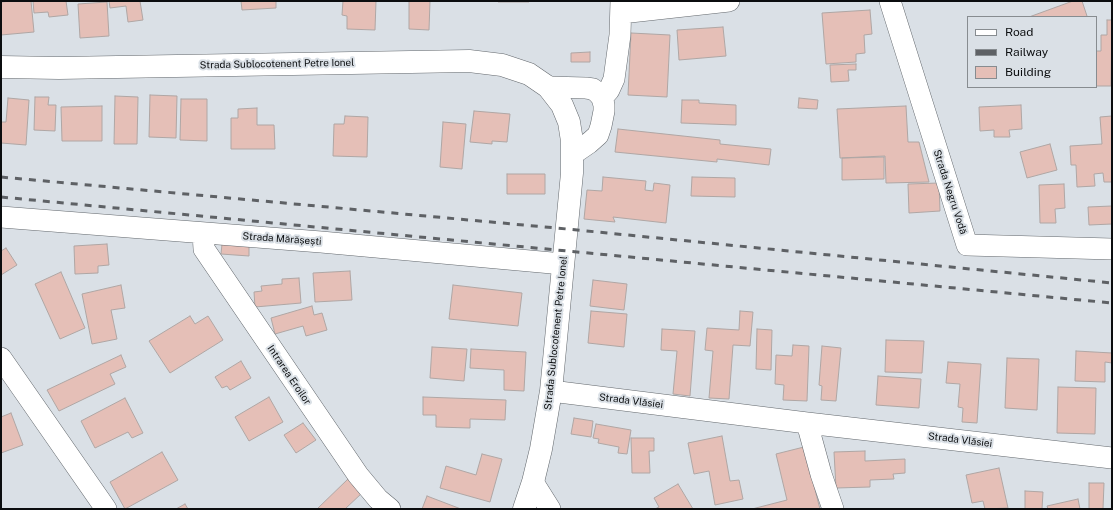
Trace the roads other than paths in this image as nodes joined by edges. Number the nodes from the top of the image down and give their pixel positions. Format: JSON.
{"nodes":[{"id":1,"x":729,"y":1,"type":"edge"},
{"id":2,"x":890,"y":1,"type":"edge"},
{"id":3,"x":621,"y":7,"type":"edge"},
{"id":4,"x":1,"y":67,"type":"edge"},
{"id":5,"x":548,"y":87,"type":"junction"},
{"id":6,"x":602,"y":98,"type":"junction"},
{"id":7,"x":573,"y":154,"type":"junction"},
{"id":8,"x":1,"y":217,"type":"edge"},
{"id":9,"x":203,"y":233,"type":"junction"},
{"id":10,"x":1112,"y":249,"type":"edge"},
{"id":11,"x":563,"y":264,"type":"junction"},
{"id":12,"x":1,"y":358,"type":"edge"},
{"id":13,"x":551,"y":391,"type":"junction"},
{"id":14,"x":807,"y":423,"type":"junction"},
{"id":15,"x":1112,"y":458,"type":"edge"},
{"id":16,"x":533,"y":482,"type":"junction"},
{"id":17,"x":106,"y":509,"type":"edge"},
{"id":18,"x":390,"y":509,"type":"edge"},
{"id":19,"x":524,"y":509,"type":"edge"},
{"id":20,"x":550,"y":509,"type":"edge"},
{"id":21,"x":833,"y":509,"type":"edge"}],
"edges":[{"from":1,"to":3,"type":"street"},
{"from":2,"to":10,"type":"street","name":"Strada Negru Vodă"},
{"from":3,"to":6,"type":"street"},
{"from":4,"to":5,"type":"main road","name":"Strada Sublocotenent Petre Ionel"},
{"from":5,"to":6,"type":"street"},
{"from":5,"to":7,"type":"main road","name":"Strada Sublocotenent Petre Ionel"},
{"from":6,"to":7,"type":"street"},
{"from":7,"to":11,"type":"main road","name":"Strada Sublocotenent Petre Ionel"},
{"from":8,"to":9,"type":"street","name":"Strada Mărășești"},
{"from":9,"to":11,"type":"street","name":"Strada Mărășești"},
{"from":9,"to":18,"type":"street","name":"Intrarea Eroilor"},
{"from":11,"to":13,"type":"main road","name":"Strada Sublocotenent Petre Ionel"},
{"from":12,"to":17,"type":"street"},
{"from":13,"to":14,"type":"street","name":"Strada Vlăsiei"},
{"from":13,"to":16,"type":"main road","name":"Strada Sublocotenent Petre Ionel"},
{"from":14,"to":15,"type":"street","name":"Strada Vlăsiei"},
{"from":14,"to":21,"type":"street"},
{"from":16,"to":19,"type":"main road","name":"Strada Sublocotenent Petre Ionel"},
{"from":16,"to":20,"type":"street"}]}
